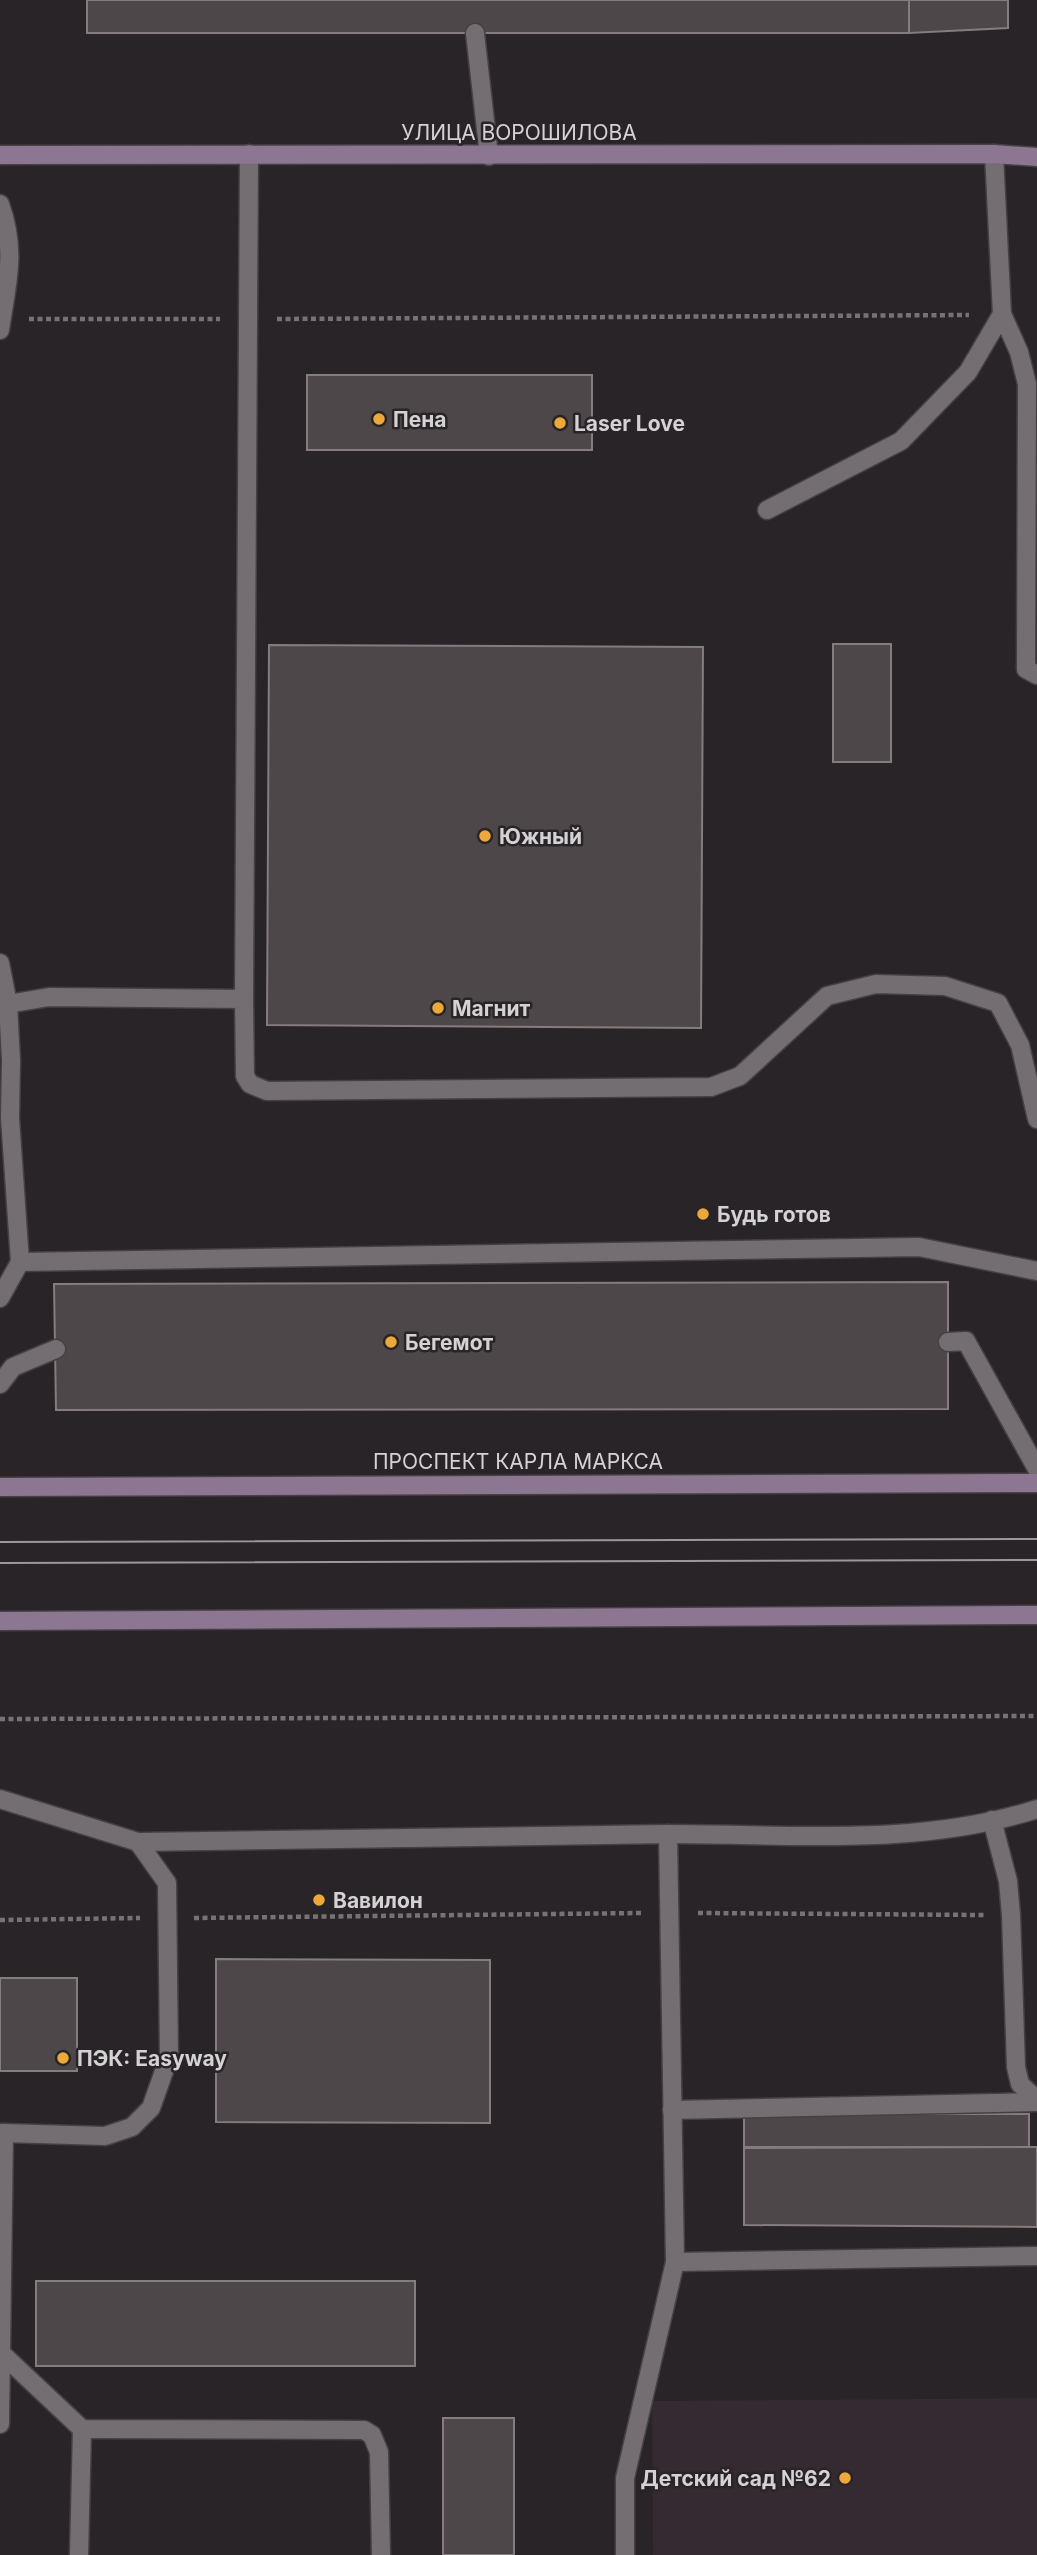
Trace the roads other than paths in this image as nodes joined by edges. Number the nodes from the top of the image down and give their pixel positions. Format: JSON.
{"nodes":[{"id":1,"x":475,"y":33,"type":"dead end"},
{"id":2,"x":249,"y":154,"type":"junction"},
{"id":3,"x":994,"y":154,"type":"junction"},
{"id":4,"x":0,"y":155,"type":"edge"},
{"id":5,"x":488,"y":156,"type":"junction"},
{"id":6,"x":1037,"y":157,"type":"edge"},
{"id":7,"x":0,"y":204,"type":"edge"},
{"id":8,"x":1002,"y":314,"type":"junction"},
{"id":9,"x":1,"y":324,"type":"edge"},
{"id":10,"x":1032,"y":385,"type":"edge"},
{"id":11,"x":767,"y":510,"type":"dead end"},
{"id":12,"x":1037,"y":675,"type":"edge"},
{"id":13,"x":0,"y":963,"type":"edge"},
{"id":14,"x":244,"y":999,"type":"junction"},
{"id":15,"x":8,"y":1004,"type":"junction"},
{"id":16,"x":1037,"y":1119,"type":"edge"},
{"id":17,"x":20,"y":1262,"type":"junction"},
{"id":18,"x":1037,"y":1271,"type":"edge"},
{"id":19,"x":0,"y":1298,"type":"edge"},
{"id":20,"x":948,"y":1342,"type":"dead end"},
{"id":21,"x":56,"y":1349,"type":"dead end"},
{"id":22,"x":0,"y":1384,"type":"edge"},
{"id":23,"x":1037,"y":1469,"type":"edge"},
{"id":24,"x":1037,"y":1483,"type":"edge"},
{"id":25,"x":0,"y":1487,"type":"edge"},
{"id":26,"x":1037,"y":1615,"type":"edge"},
{"id":27,"x":0,"y":1621,"type":"edge"},
{"id":28,"x":0,"y":1799,"type":"edge"},
{"id":29,"x":1037,"y":1809,"type":"edge"},
{"id":30,"x":992,"y":1820,"type":"junction"},
{"id":31,"x":668,"y":1834,"type":"junction"},
{"id":32,"x":138,"y":1842,"type":"junction"},
{"id":33,"x":1037,"y":2101,"type":"edge"},
{"id":34,"x":672,"y":2110,"type":"junction"},
{"id":35,"x":2,"y":2133,"type":"edge"},
{"id":36,"x":1037,"y":2256,"type":"edge"},
{"id":37,"x":675,"y":2262,"type":"junction"},
{"id":38,"x":1,"y":2352,"type":"edge"},
{"id":39,"x":0,"y":2424,"type":"edge"},
{"id":40,"x":82,"y":2429,"type":"junction"},
{"id":41,"x":79,"y":2555,"type":"edge"},
{"id":42,"x":381,"y":2555,"type":"edge"},
{"id":43,"x":625,"y":2555,"type":"edge"}],
"edges":[{"from":1,"to":5,"type":"lane"},
{"from":2,"to":4,"type":"main road","name":"УЛИЦА ВОРОШИЛОВА"},
{"from":2,"to":5,"type":"main road","name":"УЛИЦА ВОРОШИЛОВА"},
{"from":2,"to":14,"type":"lane"},
{"from":3,"to":5,"type":"main road","name":"УЛИЦА ВОРОШИЛОВА"},
{"from":3,"to":6,"type":"main road","name":"УЛИЦА ВОРОШИЛОВА"},
{"from":3,"to":8,"type":"lane"},
{"from":7,"to":9,"type":"lane"},
{"from":8,"to":10,"type":"lane"},
{"from":8,"to":11,"type":"lane"},
{"from":10,"to":12,"type":"lane"},
{"from":13,"to":15,"type":"lane"},
{"from":14,"to":15,"type":"lane"},
{"from":14,"to":16,"type":"lane"},
{"from":15,"to":17,"type":"lane"},
{"from":17,"to":18,"type":"lane"},
{"from":17,"to":19,"type":"lane"},
{"from":20,"to":23,"type":"lane"},
{"from":21,"to":22,"type":"lane"},
{"from":24,"to":25,"type":"main road","name":"ПРОСПЕКТ КАРЛА МАРКСА"},
{"from":26,"to":27,"type":"main road"},
{"from":28,"to":32,"type":"lane"},
{"from":29,"to":30,"type":"lane"},
{"from":30,"to":31,"type":"lane"},
{"from":30,"to":33,"type":"lane"},
{"from":31,"to":32,"type":"lane"},
{"from":31,"to":34,"type":"lane"},
{"from":32,"to":35,"type":"lane"},
{"from":33,"to":34,"type":"lane"},
{"from":34,"to":37,"type":"lane"},
{"from":35,"to":38,"type":"lane"},
{"from":36,"to":37,"type":"lane"},
{"from":37,"to":43,"type":"lane"},
{"from":38,"to":39,"type":"lane"},
{"from":38,"to":40,"type":"lane"},
{"from":40,"to":41,"type":"lane"},
{"from":40,"to":42,"type":"lane"}]}
